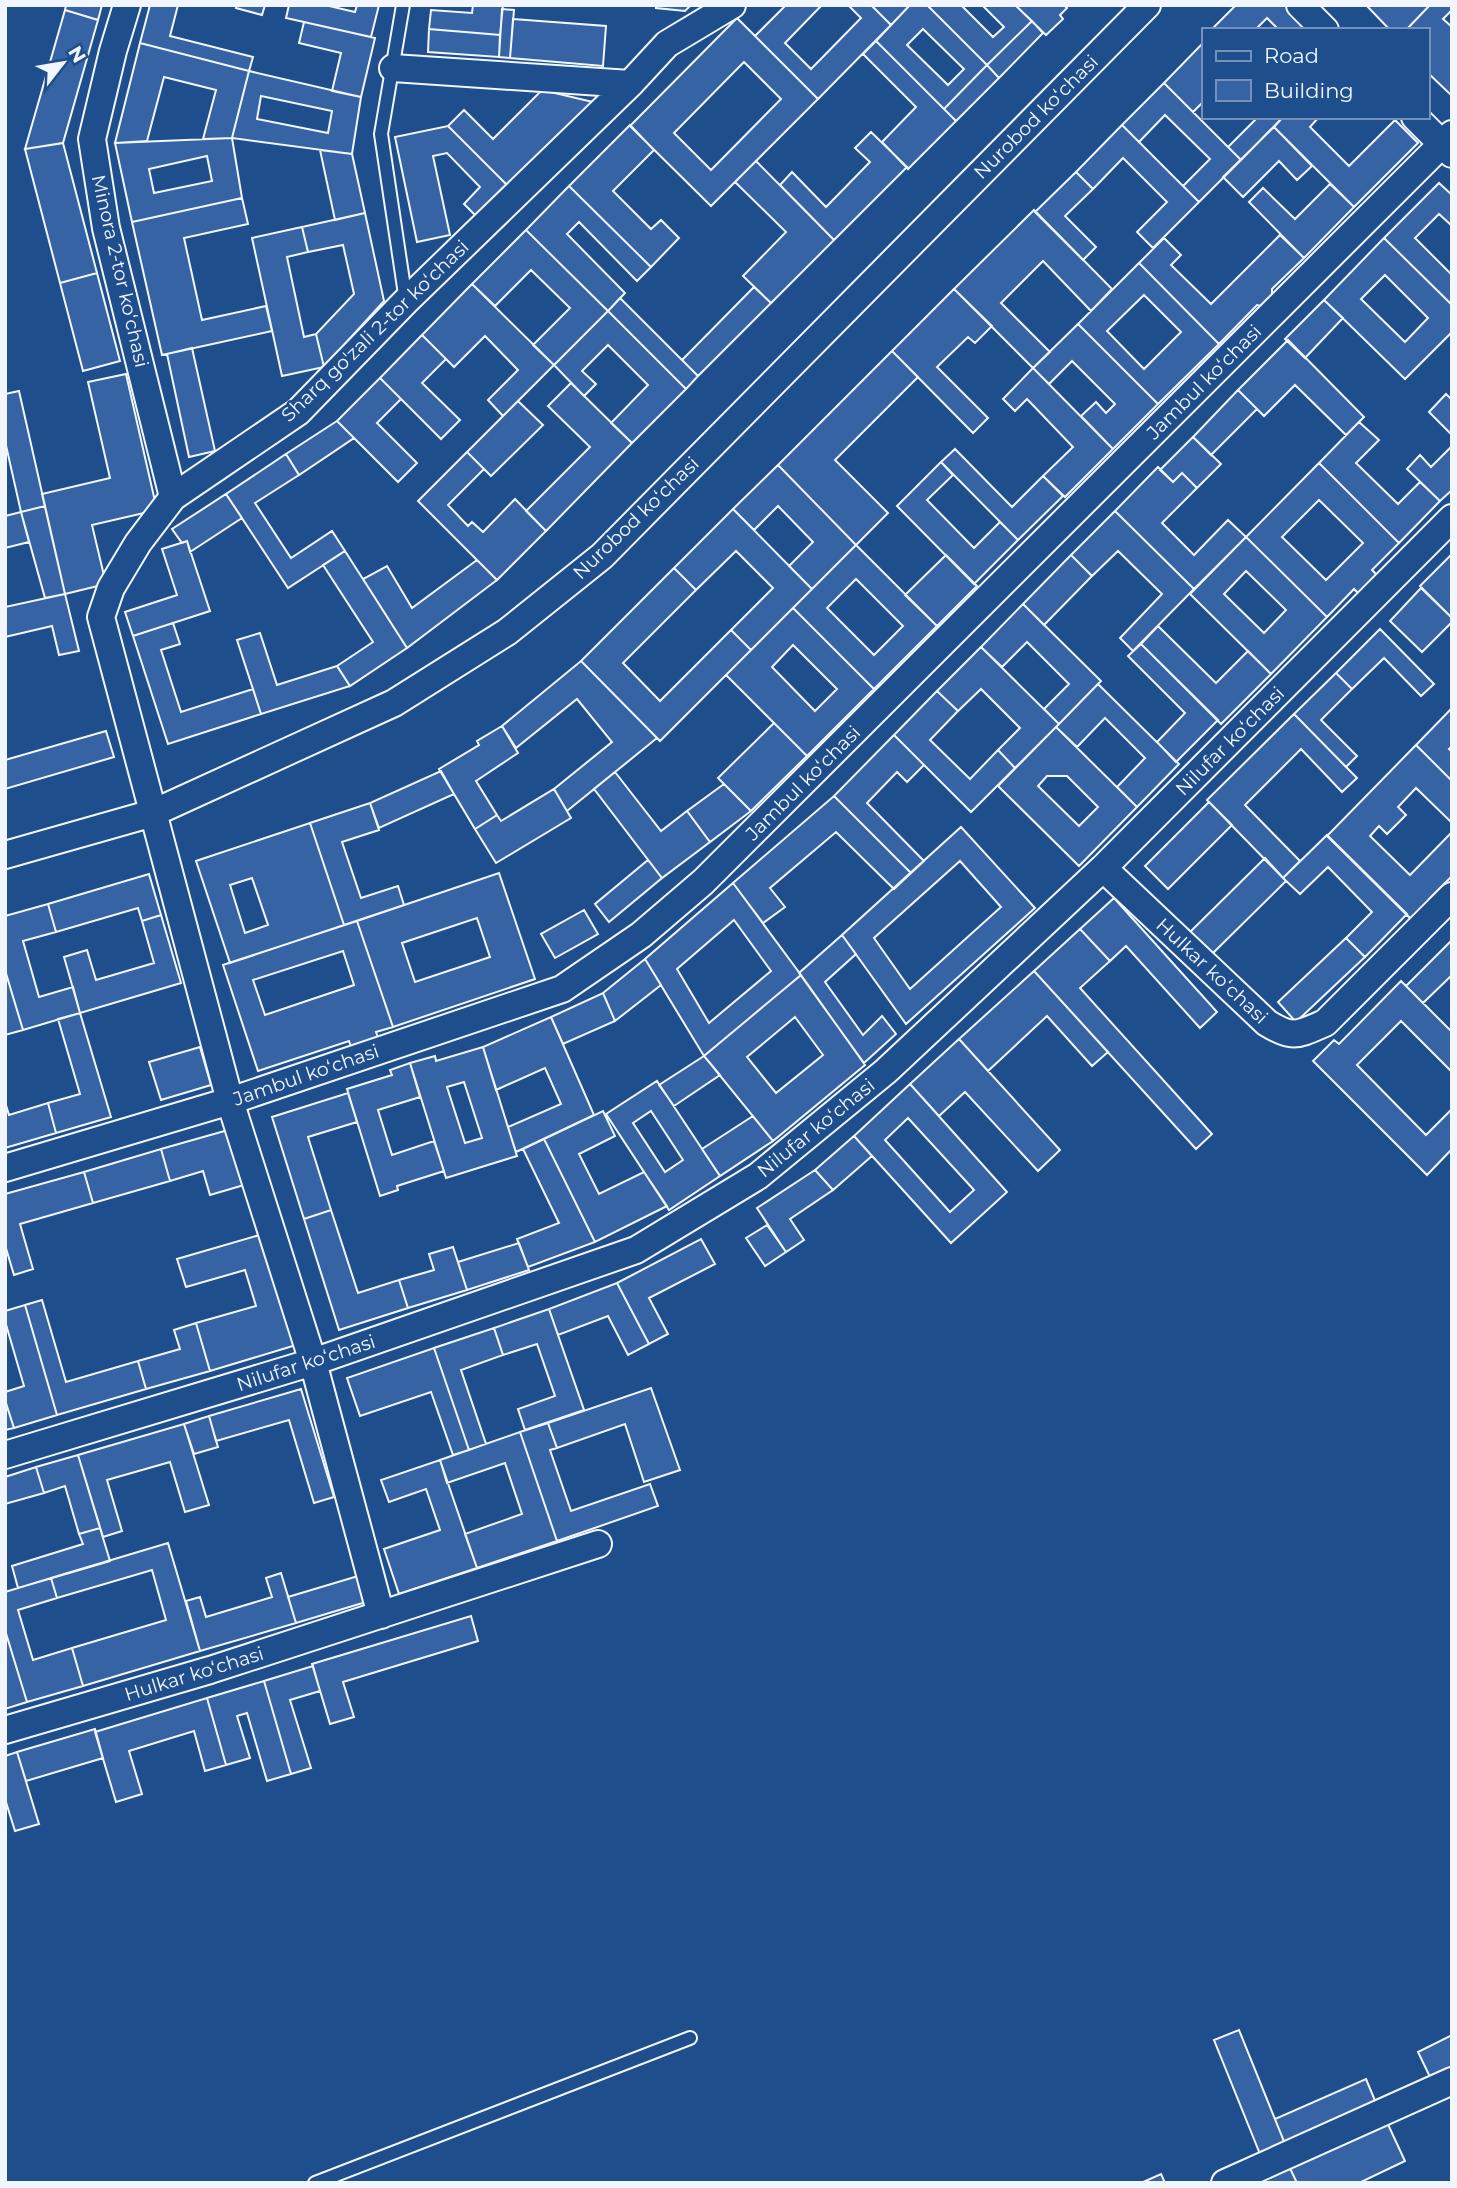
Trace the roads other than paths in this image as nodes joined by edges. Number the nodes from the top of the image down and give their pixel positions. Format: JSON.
{"nodes":[{"id":1,"x":127,"y":5,"type":"edge"},
{"id":2,"x":403,"y":5,"type":"edge"},
{"id":3,"x":732,"y":5,"type":"edge"},
{"id":4,"x":1147,"y":5,"type":"edge"},
{"id":5,"x":1300,"y":5,"type":"edge"},
{"id":6,"x":1323,"y":28,"type":"edge"},
{"id":7,"x":393,"y":68,"type":"junction"},
{"id":8,"x":629,"y":84,"type":"junction"},
{"id":9,"x":1417,"y":119,"type":"edge"},
{"id":10,"x":1448,"y":144,"type":"edge"},
{"id":11,"x":406,"y":301,"type":"junction"},
{"id":12,"x":173,"y":497,"type":"junction"},
{"id":13,"x":1452,"y":518,"type":"edge"},
{"id":14,"x":153,"y":813,"type":"junction"},
{"id":15,"x":5,"y":855,"type":"edge"},
{"id":16,"x":1103,"y":868,"type":"junction"},
{"id":17,"x":1452,"y":896,"type":"edge"},
{"id":18,"x":230,"y":1101,"type":"junction"},
{"id":19,"x":5,"y":1168,"type":"edge"},
{"id":20,"x":313,"y":1362,"type":"junction"},
{"id":21,"x":5,"y":1455,"type":"edge"},
{"id":22,"x":598,"y":1544,"type":"dead end"},
{"id":23,"x":382,"y":1615,"type":"junction"},
{"id":24,"x":5,"y":1730,"type":"edge"},
{"id":25,"x":690,"y":2038,"type":"dead end"},
{"id":26,"x":1452,"y":2081,"type":"edge"},
{"id":27,"x":315,"y":2183,"type":"edge"},
{"id":28,"x":1225,"y":2183,"type":"edge"}],
"edges":[{"from":1,"to":12,"type":"street","name":"Minora 2-tor koʻchasi"},
{"from":2,"to":7,"type":"lane"},
{"from":3,"to":8,"type":"street","name":"Sharq go'zali 2-tor koʻchasi"},
{"from":4,"to":14,"type":"street","name":"Nurobod koʻchasi"},
{"from":5,"to":6,"type":"street"},
{"from":7,"to":8,"type":"street"},
{"from":7,"to":11,"type":"lane"},
{"from":8,"to":11,"type":"street","name":"Sharq go'zali 2-tor koʻchasi"},
{"from":9,"to":10,"type":"street"},
{"from":10,"to":18,"type":"street","name":"Jambul koʻchasi"},
{"from":11,"to":12,"type":"street","name":"Sharq go'zali 2-tor koʻchasi"},
{"from":12,"to":14,"type":"street","name":"Sharq go'zali 2-tor koʻchasi"},
{"from":13,"to":16,"type":"street","name":"Nilufar koʻchasi"},
{"from":14,"to":15,"type":"street","name":"Nurobod koʻchasi"},
{"from":14,"to":18,"type":"street","name":"Sharq go'zali 2-tor koʻchasi"},
{"from":16,"to":17,"type":"street","name":"Hulkar koʻchasi"},
{"from":16,"to":20,"type":"street","name":"Nilufar koʻchasi"},
{"from":18,"to":19,"type":"street","name":"Jambul koʻchasi"},
{"from":18,"to":20,"type":"street","name":"Sharq go'zali 2-tor koʻchasi"},
{"from":20,"to":21,"type":"street","name":"Nilufar koʻchasi"},
{"from":20,"to":23,"type":"street"},
{"from":22,"to":23,"type":"street","name":"Hulkar koʻchasi"},
{"from":23,"to":24,"type":"street","name":"Hulkar koʻchasi"},
{"from":25,"to":27,"type":"lane"},
{"from":26,"to":28,"type":"street"}]}
